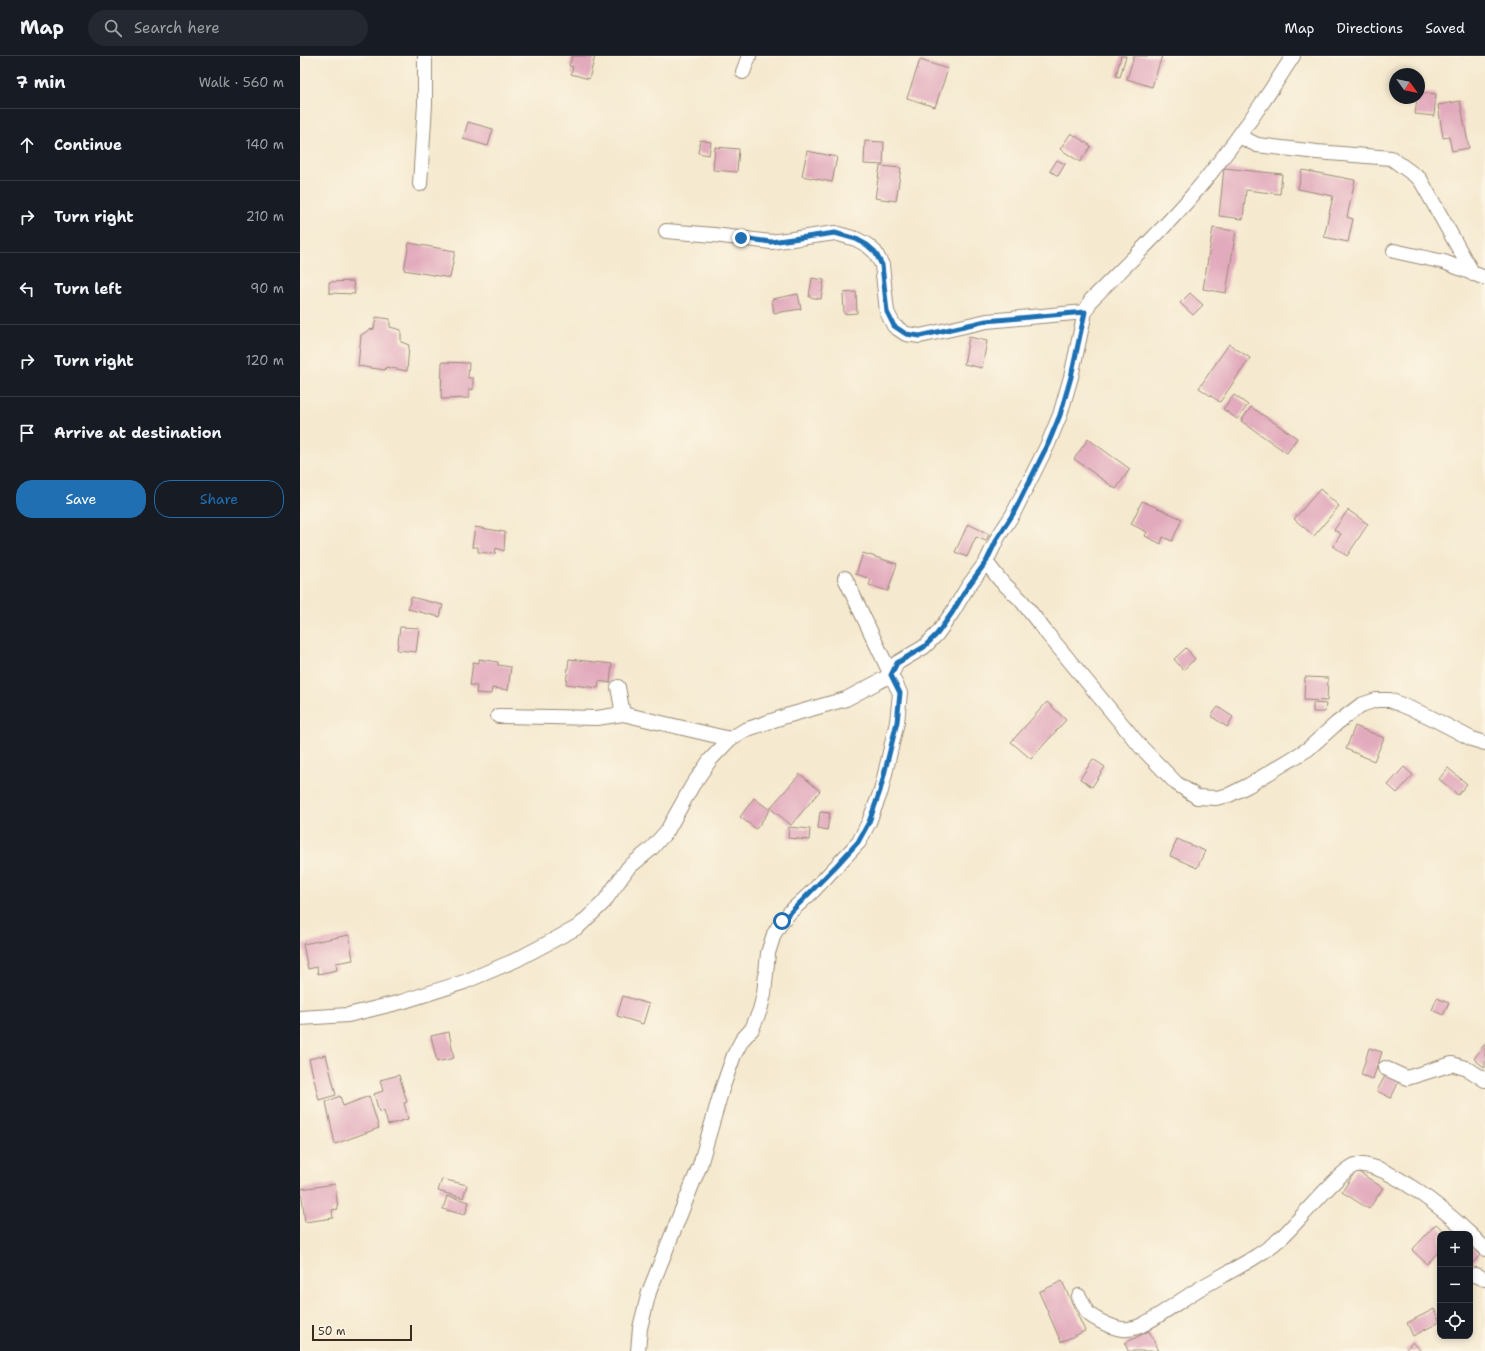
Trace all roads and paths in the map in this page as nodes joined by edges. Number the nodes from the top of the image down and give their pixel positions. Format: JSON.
{"nodes":[{"id":1,"x":425,"y":56,"type":"edge"},
{"id":2,"x":750,"y":56,"type":"edge"},
{"id":3,"x":1293,"y":56,"type":"edge"},
{"id":4,"x":743,"y":72,"type":"dead end"},
{"id":5,"x":1239,"y":136,"type":"junction"},
{"id":6,"x":420,"y":184,"type":"dead end"},
{"id":7,"x":666,"y":231,"type":"dead end"},
{"id":8,"x":1394,"y":251,"type":"dead end"},
{"id":9,"x":1479,"y":276,"type":"edge"},
{"id":10,"x":1085,"y":312,"type":"junction"},
{"id":11,"x":986,"y":562,"type":"junction"},
{"id":12,"x":845,"y":578,"type":"dead end"},
{"id":13,"x":891,"y":675,"type":"junction"},
{"id":14,"x":618,"y":687,"type":"dead end"},
{"id":15,"x":623,"y":714,"type":"junction"},
{"id":16,"x":498,"y":716,"type":"dead end"},
{"id":17,"x":730,"y":739,"type":"junction"},
{"id":18,"x":1485,"y":742,"type":"edge"},
{"id":19,"x":300,"y":1018,"type":"edge"},
{"id":20,"x":1385,"y":1068,"type":"dead end"},
{"id":21,"x":1485,"y":1080,"type":"edge"},
{"id":22,"x":1467,"y":1231,"type":"edge"},
{"id":23,"x":1473,"y":1237,"type":"edge"},
{"id":24,"x":1485,"y":1249,"type":"edge"},
{"id":25,"x":1079,"y":1296,"type":"dead end"},
{"id":26,"x":638,"y":1351,"type":"edge"}],
"edges":[{"from":1,"to":6,"type":"street"},
{"from":2,"to":4,"type":"street"},
{"from":3,"to":5,"type":"street"},
{"from":5,"to":9,"type":"street"},
{"from":5,"to":10,"type":"street"},
{"from":7,"to":10,"type":"street"},
{"from":8,"to":9,"type":"street"},
{"from":10,"to":11,"type":"street"},
{"from":11,"to":13,"type":"street"},
{"from":11,"to":18,"type":"street"},
{"from":12,"to":13,"type":"street"},
{"from":13,"to":17,"type":"street"},
{"from":13,"to":26,"type":"street"},
{"from":14,"to":15,"type":"street"},
{"from":15,"to":16,"type":"street"},
{"from":15,"to":17,"type":"street"},
{"from":17,"to":19,"type":"street"},
{"from":20,"to":21,"type":"street"},
{"from":22,"to":25,"type":"street"},
{"from":23,"to":24,"type":"street"}]}
